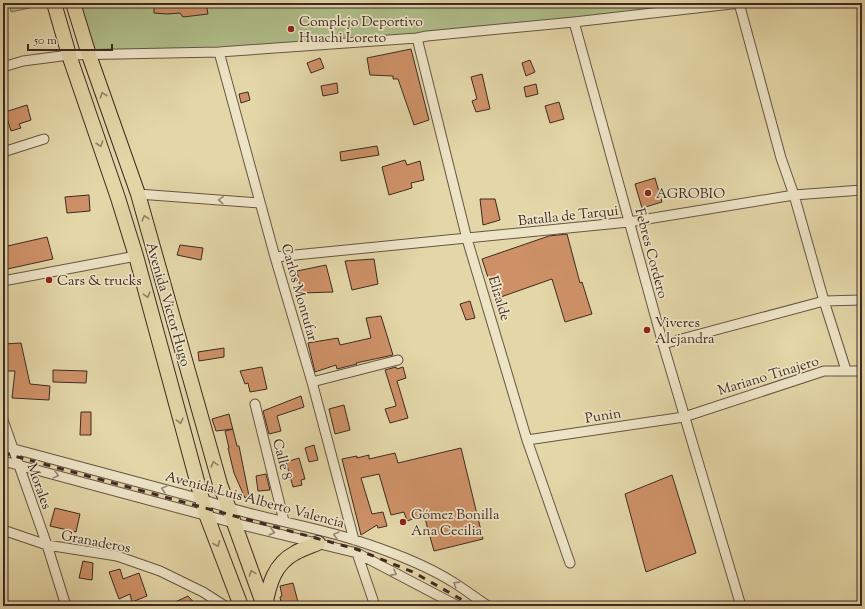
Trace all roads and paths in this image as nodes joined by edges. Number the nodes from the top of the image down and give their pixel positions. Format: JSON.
{"nodes":[{"id":1,"x":54,"y":3,"type":"edge"},
{"id":2,"x":73,"y":3,"type":"edge"},
{"id":3,"x":740,"y":3,"type":"edge"},
{"id":4,"x":574,"y":22,"type":"junction"},
{"id":5,"x":417,"y":38,"type":"junction"},
{"id":6,"x":218,"y":52,"type":"junction"},
{"id":7,"x":69,"y":54,"type":"junction"},
{"id":8,"x":89,"y":55,"type":"junction"},
{"id":9,"x":3,"y":67,"type":"edge"},
{"id":10,"x":44,"y":140,"type":"dead end"},
{"id":11,"x":3,"y":152,"type":"edge"},
{"id":12,"x":862,"y":190,"type":"edge"},
{"id":13,"x":138,"y":194,"type":"junction"},
{"id":14,"x":794,"y":195,"type":"junction"},
{"id":15,"x":260,"y":203,"type":"junction"},
{"id":16,"x":629,"y":222,"type":"junction"},
{"id":17,"x":467,"y":239,"type":"junction"},
{"id":18,"x":136,"y":256,"type":"junction"},
{"id":19,"x":275,"y":257,"type":"junction"},
{"id":20,"x":3,"y":281,"type":"edge"},
{"id":21,"x":862,"y":300,"type":"edge"},
{"id":22,"x":824,"y":301,"type":"junction"},
{"id":23,"x":663,"y":344,"type":"junction"},
{"id":24,"x":398,"y":360,"type":"dead end"},
{"id":25,"x":846,"y":370,"type":"junction"},
{"id":26,"x":862,"y":371,"type":"edge"},
{"id":27,"x":312,"y":382,"type":"junction"},
{"id":28,"x":255,"y":404,"type":"dead end"},
{"id":29,"x":684,"y":417,"type":"junction"},
{"id":30,"x":3,"y":420,"type":"edge"},
{"id":31,"x":528,"y":440,"type":"junction"},
{"id":32,"x":3,"y":446,"type":"edge"},
{"id":33,"x":12,"y":449,"type":"junction"},
{"id":34,"x":3,"y":461,"type":"edge"},
{"id":35,"x":18,"y":465,"type":"junction"},
{"id":36,"x":201,"y":499,"type":"junction"},
{"id":37,"x":229,"y":509,"type":"junction"},
{"id":38,"x":206,"y":514,"type":"junction"},
{"id":39,"x":284,"y":521,"type":"junction"},
{"id":40,"x":234,"y":523,"type":"junction"},
{"id":41,"x":3,"y":530,"type":"edge"},
{"id":42,"x":354,"y":540,"type":"junction"},
{"id":43,"x":318,"y":543,"type":"junction"},
{"id":44,"x":47,"y":545,"type":"junction"},
{"id":45,"x":357,"y":553,"type":"junction"},
{"id":46,"x":570,"y":562,"type":"dead end"},
{"id":47,"x":66,"y":606,"type":"edge"},
{"id":48,"x":224,"y":606,"type":"edge"},
{"id":49,"x":241,"y":606,"type":"edge"},
{"id":50,"x":264,"y":606,"type":"edge"},
{"id":51,"x":376,"y":606,"type":"edge"},
{"id":52,"x":458,"y":606,"type":"edge"},
{"id":53,"x":488,"y":606,"type":"edge"},
{"id":54,"x":741,"y":606,"type":"edge"}],
"edges":[{"from":1,"to":7,"type":"main road","name":"Avenida Victor Hugo"},
{"from":2,"to":8,"type":"main road","name":"Avenida Victor Hugo"},
{"from":3,"to":4,"type":"street"},
{"from":3,"to":14,"type":"street"},
{"from":4,"to":5,"type":"street"},
{"from":4,"to":16,"type":"street","name":"Febres Cordero"},
{"from":5,"to":6,"type":"street"},
{"from":5,"to":17,"type":"street","name":"Elizalde"},
{"from":6,"to":8,"type":"street"},
{"from":6,"to":15,"type":"street","name":"Carlos Montufar"},
{"from":7,"to":8,"type":"street"},
{"from":7,"to":9,"type":"street"},
{"from":7,"to":18,"type":"main road","name":"Avenida Victor Hugo","one_way":true},
{"from":13,"to":8,"type":"main road","name":"Avenida Victor Hugo","one_way":true},
{"from":10,"to":11,"type":"street"},
{"from":12,"to":14,"type":"street","name":"Batalla de Tarqui"},
{"from":15,"to":13,"type":"street","one_way":true},
{"from":37,"to":13,"type":"main road","name":"Avenida Victor Hugo","one_way":true},
{"from":14,"to":16,"type":"street","name":"Batalla de Tarqui"},
{"from":14,"to":22,"type":"street"},
{"from":15,"to":19,"type":"street","name":"Carlos Montufar"},
{"from":16,"to":17,"type":"street","name":"Batalla de Tarqui"},
{"from":16,"to":23,"type":"street","name":"Febres Cordero"},
{"from":17,"to":19,"type":"street","name":"Batalla de Tarqui"},
{"from":17,"to":31,"type":"street","name":"Elizalde"},
{"from":18,"to":20,"type":"street"},
{"from":18,"to":36,"type":"main road","name":"Avenida Victor Hugo","one_way":true},
{"from":19,"to":27,"type":"street","name":"Carlos Montufar"},
{"from":21,"to":22,"type":"street"},
{"from":22,"to":23,"type":"street"},
{"from":22,"to":25,"type":"street"},
{"from":23,"to":29,"type":"street","name":"Febres Cordero"},
{"from":24,"to":27,"type":"street"},
{"from":25,"to":26,"type":"street","name":"Mariano Tinajero"},
{"from":25,"to":29,"type":"street","name":"Mariano Tinajero"},
{"from":27,"to":42,"type":"street","name":"Carlos Montufar"},
{"from":28,"to":39,"type":"street","name":"Calle 8"},
{"from":29,"to":31,"type":"street","name":"Punin"},
{"from":29,"to":54,"type":"street","name":"Febres Cordero"},
{"from":30,"to":33,"type":"street","name":"Morales"},
{"from":31,"to":46,"type":"street","name":"Elizalde"},
{"from":32,"to":33,"type":"street","name":"Avenida Luis Alberto Valencia"},
{"from":33,"to":35,"type":"street","name":"Morales"},
{"from":36,"to":33,"type":"street","name":"Avenida Luis Alberto Valencia","one_way":true},
{"from":34,"to":35,"type":"street","name":"Avenida Luis Alberto Valencia"},
{"from":35,"to":38,"type":"street","name":"Avenida Luis Alberto Valencia","one_way":true},
{"from":35,"to":44,"type":"street","name":"Morales"},
{"from":36,"to":37,"type":"street","name":"Avenida Luis Alberto Valencia"},
{"from":36,"to":38,"type":"main road","name":"Avenida Victor Hugo"},
{"from":37,"to":39,"type":"street","name":"Avenida Luis Alberto Valencia"},
{"from":37,"to":40,"type":"main road","name":"Avenida Victor Hugo"},
{"from":38,"to":40,"type":"street","name":"Avenida Luis Alberto Valencia"},
{"from":38,"to":49,"type":"main road","name":"Avenida Victor Hugo","one_way":true},
{"from":42,"to":39,"type":"street","name":"Avenida Luis Alberto Valencia","one_way":true},
{"from":40,"to":43,"type":"street","name":"Avenida Luis Alberto Valencia","one_way":true},
{"from":50,"to":40,"type":"main road","name":"Avenida Victor Hugo","one_way":true},
{"from":41,"to":44,"type":"street","name":"Granaderos"},
{"from":53,"to":42,"type":"street","name":"Avenida Luis Alberto Valencia","one_way":true},
{"from":43,"to":45,"type":"street","name":"Avenida Luis Alberto Valencia"},
{"from":43,"to":50,"type":"main road"},
{"from":44,"to":47,"type":"street","name":"Morales"},
{"from":44,"to":48,"type":"street","name":"Granaderos"},
{"from":45,"to":51,"type":"street"},
{"from":45,"to":52,"type":"street","name":"Avenida Luis Alberto Valencia","one_way":true}]}
